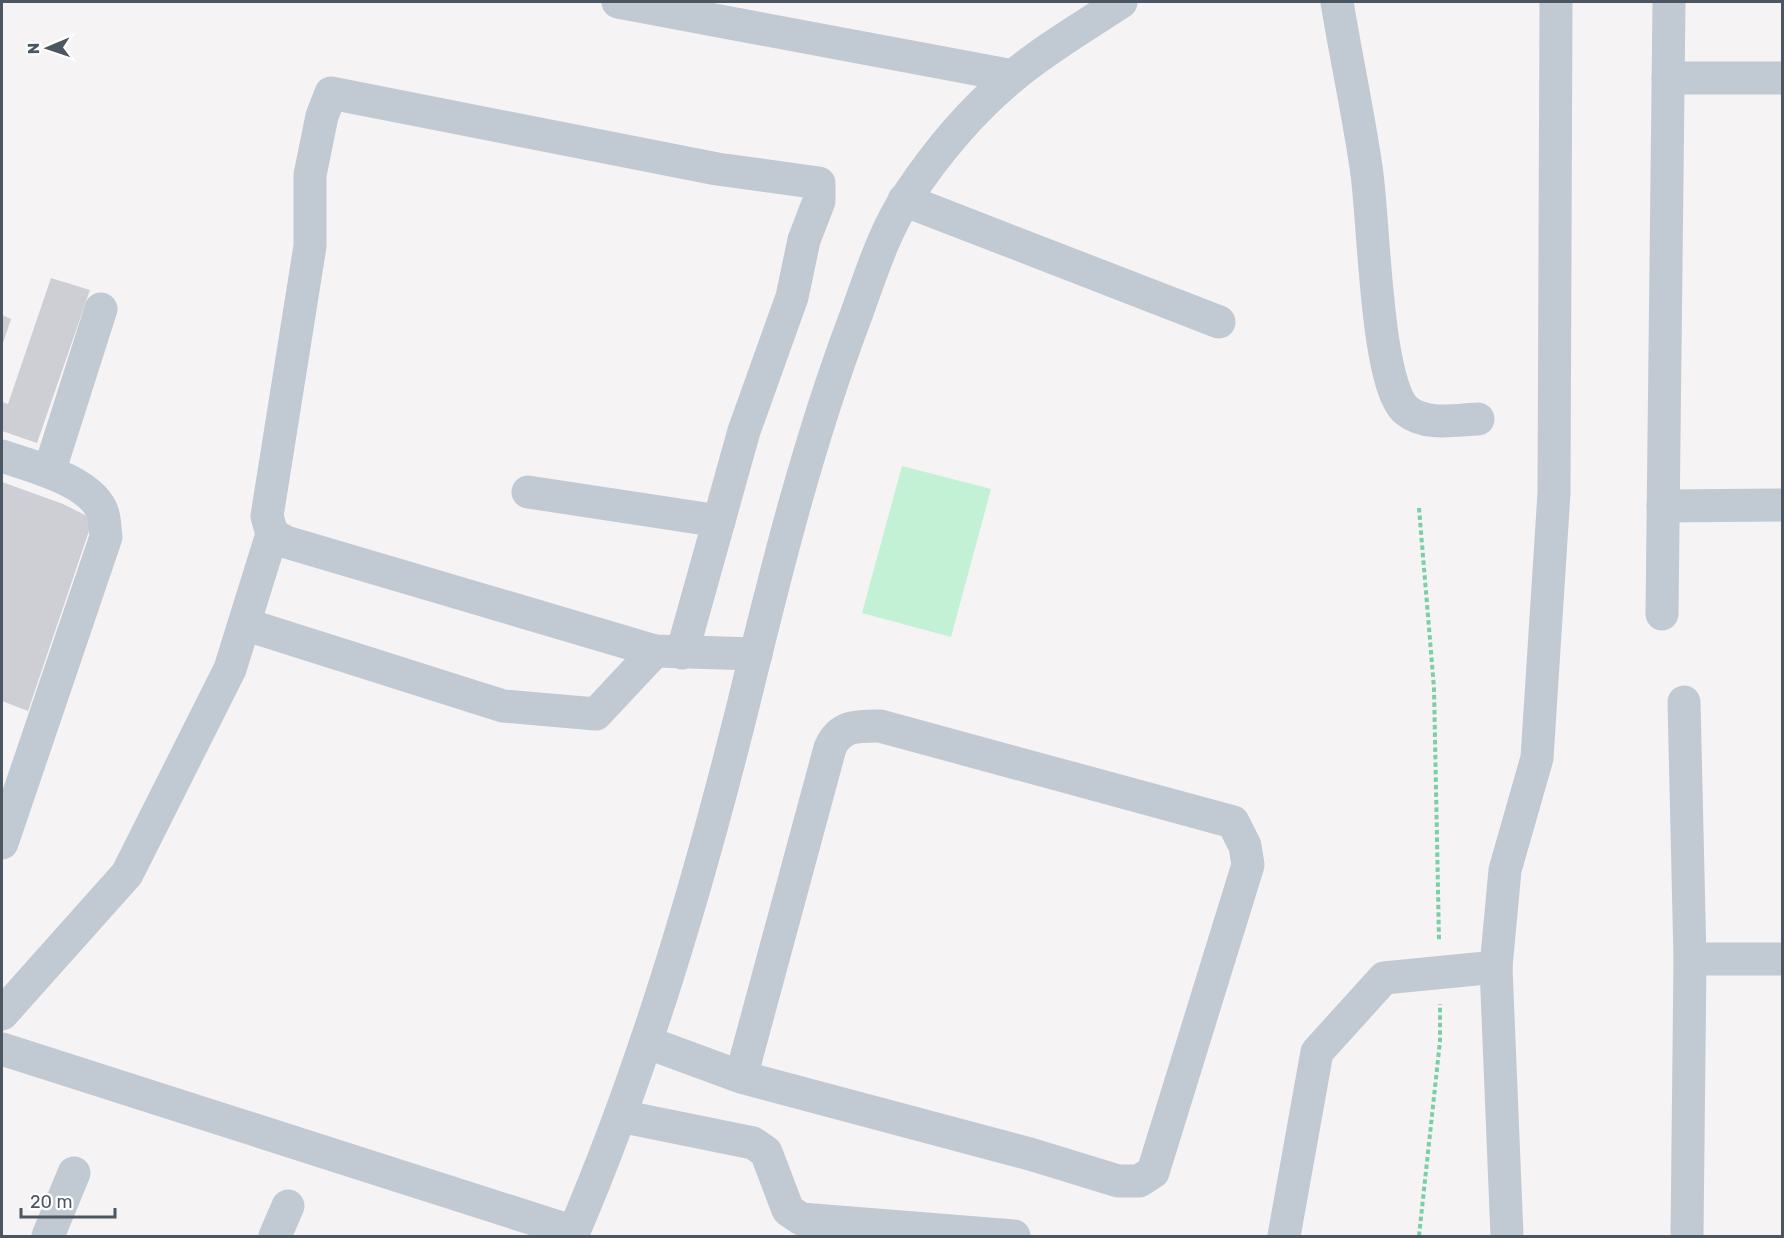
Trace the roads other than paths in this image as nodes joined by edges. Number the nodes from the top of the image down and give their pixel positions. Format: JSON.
{"nodes":[{"id":1,"x":618,"y":2,"type":"edge"},
{"id":2,"x":1121,"y":2,"type":"edge"},
{"id":3,"x":1336,"y":2,"type":"edge"},
{"id":4,"x":1556,"y":2,"type":"edge"},
{"id":5,"x":1669,"y":2,"type":"edge"},
{"id":6,"x":1013,"y":76,"type":"junction"},
{"id":7,"x":1668,"y":78,"type":"junction"},
{"id":8,"x":1782,"y":78,"type":"edge"},
{"id":9,"x":904,"y":200,"type":"junction"},
{"id":10,"x":101,"y":309,"type":"dead end"},
{"id":11,"x":1219,"y":322,"type":"dead end"},
{"id":12,"x":1478,"y":419,"type":"dead end"},
{"id":13,"x":2,"y":456,"type":"edge"},
{"id":14,"x":49,"y":472,"type":"junction"},
{"id":15,"x":528,"y":492,"type":"dead end"},
{"id":16,"x":1782,"y":505,"type":"edge"},
{"id":17,"x":1663,"y":506,"type":"junction"},
{"id":18,"x":719,"y":521,"type":"junction"},
{"id":19,"x":272,"y":534,"type":"junction"},
{"id":20,"x":1662,"y":614,"type":"dead end"},
{"id":21,"x":244,"y":624,"type":"junction"},
{"id":22,"x":669,"y":652,"type":"junction"},
{"id":23,"x":756,"y":654,"type":"junction"},
{"id":24,"x":1684,"y":702,"type":"dead end"},
{"id":25,"x":2,"y":843,"type":"edge"},
{"id":26,"x":1689,"y":959,"type":"junction"},
{"id":27,"x":1782,"y":959,"type":"edge"},
{"id":28,"x":1496,"y":967,"type":"junction"},
{"id":29,"x":2,"y":1014,"type":"edge"},
{"id":30,"x":646,"y":1042,"type":"junction"},
{"id":31,"x":2,"y":1048,"type":"edge"},
{"id":32,"x":741,"y":1077,"type":"junction"},
{"id":33,"x":620,"y":1116,"type":"junction"},
{"id":34,"x":74,"y":1173,"type":"dead end"},
{"id":35,"x":288,"y":1206,"type":"dead end"},
{"id":36,"x":573,"y":1234,"type":"edge"},
{"id":37,"x":48,"y":1236,"type":"edge"},
{"id":38,"x":275,"y":1236,"type":"edge"},
{"id":39,"x":1014,"y":1236,"type":"edge"},
{"id":40,"x":1284,"y":1236,"type":"edge"},
{"id":41,"x":1507,"y":1236,"type":"edge"},
{"id":42,"x":1687,"y":1236,"type":"edge"}],
"edges":[{"from":1,"to":6,"type":"street"},
{"from":2,"to":6,"type":"street"},
{"from":3,"to":12,"type":"street"},
{"from":4,"to":28,"type":"street"},
{"from":5,"to":7,"type":"street"},
{"from":6,"to":9,"type":"street"},
{"from":7,"to":8,"type":"street"},
{"from":7,"to":17,"type":"street"},
{"from":9,"to":11,"type":"street"},
{"from":9,"to":23,"type":"street"},
{"from":10,"to":14,"type":"street"},
{"from":13,"to":14,"type":"street"},
{"from":14,"to":25,"type":"street"},
{"from":15,"to":18,"type":"street"},
{"from":16,"to":17,"type":"street"},
{"from":17,"to":20,"type":"street"},
{"from":18,"to":19,"type":"street"},
{"from":18,"to":22,"type":"street"},
{"from":19,"to":21,"type":"street"},
{"from":19,"to":22,"type":"street"},
{"from":21,"to":22,"type":"street"},
{"from":21,"to":29,"type":"street"},
{"from":22,"to":23,"type":"street"},
{"from":23,"to":30,"type":"street"},
{"from":24,"to":26,"type":"street"},
{"from":26,"to":27,"type":"street"},
{"from":26,"to":42,"type":"street"},
{"from":28,"to":40,"type":"street"},
{"from":28,"to":41,"type":"street"},
{"from":30,"to":32,"type":"street"},
{"from":30,"to":33,"type":"street"},
{"from":31,"to":36,"type":"street"},
{"from":32,"to":32,"type":"street"},
{"from":33,"to":36,"type":"street"},
{"from":33,"to":39,"type":"street"},
{"from":34,"to":37,"type":"street"},
{"from":35,"to":38,"type":"street"}]}
